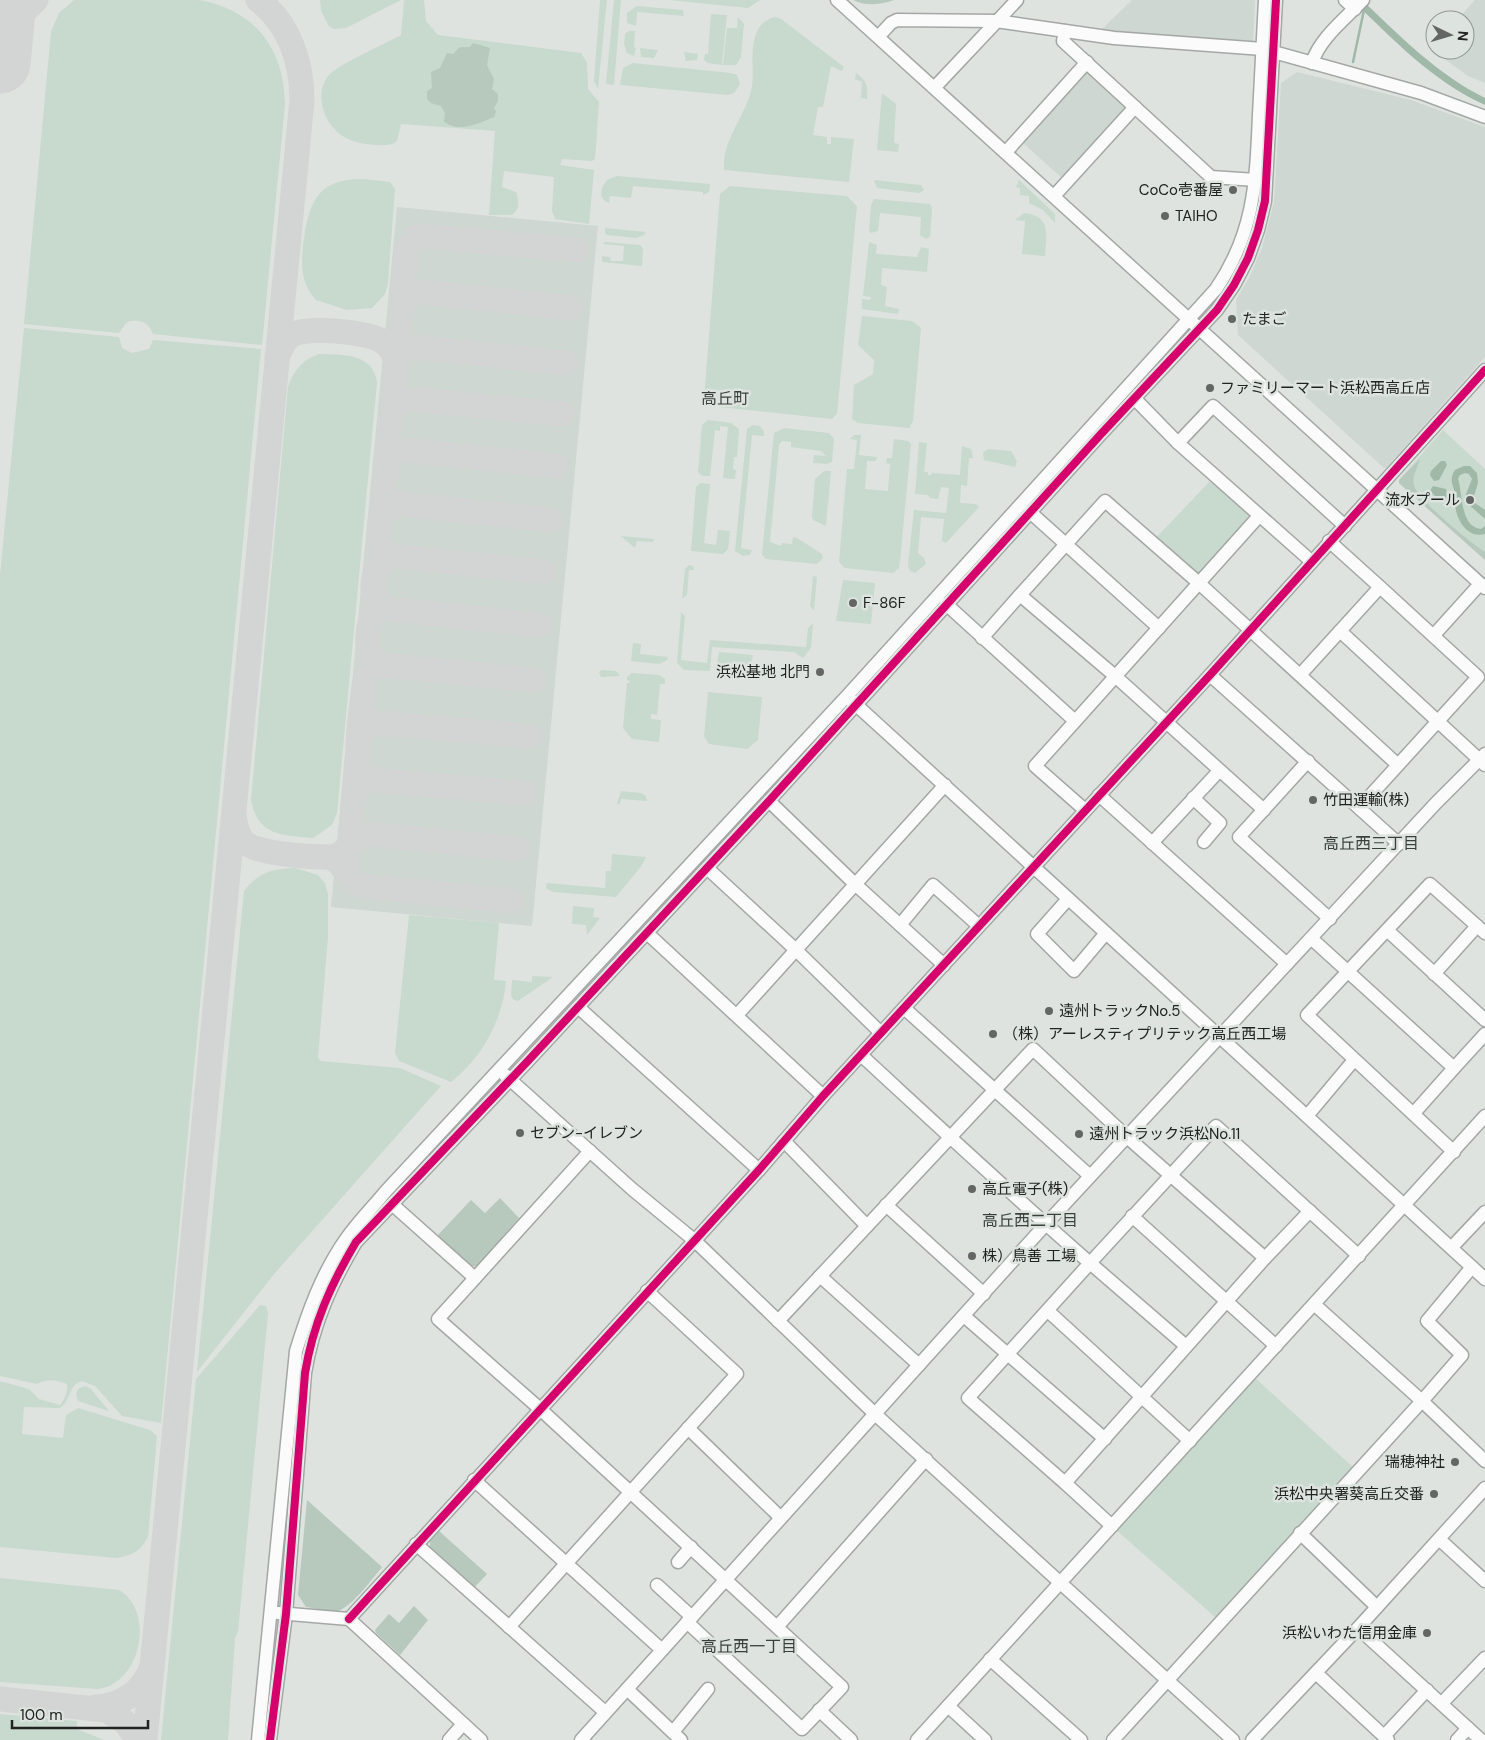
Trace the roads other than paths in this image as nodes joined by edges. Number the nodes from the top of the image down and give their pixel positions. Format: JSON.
{"nodes":[{"id":1,"x":837,"y":0,"type":"edge"},
{"id":2,"x":1017,"y":0,"type":"edge"},
{"id":3,"x":1265,"y":0,"type":"edge"},
{"id":4,"x":1276,"y":0,"type":"edge"},
{"id":5,"x":1345,"y":0,"type":"edge"},
{"id":6,"x":1358,"y":6,"type":"edge"},
{"id":7,"x":996,"y":21,"type":"junction"},
{"id":8,"x":1065,"y":31,"type":"junction"},
{"id":9,"x":879,"y":36,"type":"junction"},
{"id":10,"x":1268,"y":51,"type":"junction"},
{"id":11,"x":1087,"y":62,"type":"junction"},
{"id":12,"x":1312,"y":63,"type":"junction"},
{"id":13,"x":935,"y":87,"type":"junction"},
{"id":14,"x":1135,"y":107,"type":"junction"},
{"id":15,"x":1485,"y":117,"type":"edge"},
{"id":16,"x":1006,"y":152,"type":"junction"},
{"id":17,"x":1256,"y":180,"type":"junction"},
{"id":18,"x":1054,"y":196,"type":"junction"},
{"id":19,"x":1190,"y":319,"type":"junction"},
{"id":20,"x":1200,"y":329,"type":"junction"},
{"id":21,"x":1485,"y":370,"type":"edge"},
{"id":22,"x":1135,"y":399,"type":"junction"},
{"id":23,"x":1178,"y":443,"type":"junction"},
{"id":24,"x":1378,"y":490,"type":"junction"},
{"id":25,"x":1030,"y":512,"type":"junction"},
{"id":26,"x":1258,"y":516,"type":"junction"},
{"id":27,"x":1345,"y":526,"type":"junction"},
{"id":28,"x":1329,"y":542,"type":"junction"},
{"id":29,"x":1064,"y":544,"type":"junction"},
{"id":30,"x":1311,"y":561,"type":"junction"},
{"id":31,"x":1200,"y":584,"type":"junction"},
{"id":32,"x":1483,"y":586,"type":"edge"},
{"id":33,"x":1380,"y":587,"type":"junction"},
{"id":34,"x":1020,"y":596,"type":"junction"},
{"id":35,"x":946,"y":604,"type":"junction"},
{"id":36,"x":1159,"y":628,"type":"junction"},
{"id":37,"x":1249,"y":630,"type":"junction"},
{"id":38,"x":1340,"y":631,"type":"junction"},
{"id":39,"x":1434,"y":635,"type":"junction"},
{"id":40,"x":982,"y":638,"type":"junction"},
{"id":41,"x":1210,"y":675,"type":"junction"},
{"id":42,"x":1300,"y":675,"type":"junction"},
{"id":43,"x":1115,"y":676,"type":"junction"},
{"id":44,"x":847,"y":696,"type":"junction"},
{"id":45,"x":857,"y":705,"type":"junction"},
{"id":46,"x":1075,"y":721,"type":"junction"},
{"id":47,"x":1164,"y":723,"type":"junction"},
{"id":48,"x":1439,"y":723,"type":"junction"},
{"id":49,"x":1483,"y":760,"type":"edge"},
{"id":50,"x":1308,"y":761,"type":"junction"},
{"id":51,"x":1398,"y":765,"type":"junction"},
{"id":52,"x":1219,"y":771,"type":"junction"},
{"id":53,"x":945,"y":785,"type":"junction"},
{"id":54,"x":1099,"y":795,"type":"junction"},
{"id":55,"x":1193,"y":798,"type":"junction"},
{"id":56,"x":769,"y":801,"type":"junction"},
{"id":57,"x":1360,"y":808,"type":"junction"},
{"id":58,"x":1085,"y":810,"type":"junction"},
{"id":59,"x":1264,"y":810,"type":"junction"},
{"id":60,"x":1204,"y":842,"type":"dead end"},
{"id":61,"x":1152,"y":843,"type":"junction"},
{"id":62,"x":1399,"y":844,"type":"junction"},
{"id":63,"x":1033,"y":867,"type":"junction"},
{"id":64,"x":707,"y":868,"type":"junction"},
{"id":65,"x":855,"y":884,"type":"junction"},
{"id":66,"x":1068,"y":898,"type":"junction"},
{"id":67,"x":1330,"y":919,"type":"junction"},
{"id":68,"x":900,"y":925,"type":"junction"},
{"id":69,"x":979,"y":926,"type":"junction"},
{"id":70,"x":1481,"y":930,"type":"edge"},
{"id":71,"x":1388,"y":931,"type":"junction"},
{"id":72,"x":647,"y":933,"type":"junction"},
{"id":73,"x":1106,"y":933,"type":"junction"},
{"id":74,"x":1312,"y":939,"type":"junction"},
{"id":75,"x":796,"y":950,"type":"junction"},
{"id":76,"x":1288,"y":964,"type":"junction"},
{"id":77,"x":944,"y":965,"type":"junction"},
{"id":78,"x":1348,"y":972,"type":"junction"},
{"id":79,"x":1434,"y":974,"type":"junction"},
{"id":80,"x":578,"y":1007,"type":"junction"},
{"id":81,"x":904,"y":1008,"type":"junction"},
{"id":82,"x":737,"y":1015,"type":"junction"},
{"id":83,"x":1485,"y":1020,"type":"edge"},
{"id":84,"x":881,"y":1033,"type":"junction"},
{"id":85,"x":1485,"y":1034,"type":"edge"},
{"id":86,"x":1220,"y":1037,"type":"junction"},
{"id":87,"x":861,"y":1056,"type":"junction"},
{"id":88,"x":1354,"y":1060,"type":"junction"},
{"id":89,"x":1454,"y":1068,"type":"junction"},
{"id":90,"x":499,"y":1070,"type":"junction"},
{"id":91,"x":511,"y":1079,"type":"junction"},
{"id":92,"x":995,"y":1090,"type":"junction"},
{"id":93,"x":823,"y":1096,"type":"junction"},
{"id":94,"x":1414,"y":1113,"type":"junction"},
{"id":95,"x":1307,"y":1116,"type":"junction"},
{"id":96,"x":1485,"y":1116,"type":"edge"},
{"id":97,"x":950,"y":1137,"type":"junction"},
{"id":98,"x":1127,"y":1137,"type":"junction"},
{"id":99,"x":784,"y":1142,"type":"junction"},
{"id":100,"x":590,"y":1151,"type":"junction"},
{"id":101,"x":1454,"y":1152,"type":"junction"},
{"id":102,"x":759,"y":1170,"type":"junction"},
{"id":103,"x":1170,"y":1174,"type":"junction"},
{"id":104,"x":1090,"y":1176,"type":"junction"},
{"id":105,"x":393,"y":1205,"type":"junction"},
{"id":106,"x":1405,"y":1205,"type":"junction"},
{"id":107,"x":886,"y":1206,"type":"junction"},
{"id":108,"x":1310,"y":1211,"type":"junction"},
{"id":109,"x":1485,"y":1212,"type":"edge"},
{"id":110,"x":1132,"y":1216,"type":"junction"},
{"id":111,"x":1046,"y":1224,"type":"junction"},
{"id":112,"x":867,"y":1226,"type":"junction"},
{"id":113,"x":694,"y":1240,"type":"junction"},
{"id":114,"x":1452,"y":1247,"type":"junction"},
{"id":115,"x":1359,"y":1256,"type":"junction"},
{"id":116,"x":1265,"y":1258,"type":"junction"},
{"id":117,"x":1090,"y":1263,"type":"junction"},
{"id":118,"x":1472,"y":1267,"type":"junction"},
{"id":119,"x":820,"y":1276,"type":"junction"},
{"id":120,"x":475,"y":1278,"type":"junction"},
{"id":121,"x":1485,"y":1278,"type":"edge"},
{"id":122,"x":647,"y":1291,"type":"junction"},
{"id":123,"x":984,"y":1294,"type":"junction"},
{"id":124,"x":1227,"y":1300,"type":"junction"},
{"id":125,"x":1315,"y":1305,"type":"junction"},
{"id":126,"x":1048,"y":1311,"type":"junction"},
{"id":127,"x":964,"y":1316,"type":"junction"},
{"id":128,"x":778,"y":1321,"type":"junction"},
{"id":129,"x":1186,"y":1346,"type":"junction"},
{"id":130,"x":1276,"y":1346,"type":"junction"},
{"id":131,"x":1009,"y":1353,"type":"junction"},
{"id":132,"x":919,"y":1365,"type":"junction"},
{"id":133,"x":1142,"y":1397,"type":"junction"},
{"id":134,"x":1422,"y":1402,"type":"junction"},
{"id":135,"x":539,"y":1408,"type":"junction"},
{"id":136,"x":875,"y":1414,"type":"junction"},
{"id":137,"x":688,"y":1428,"type":"junction"},
{"id":138,"x":1104,"y":1439,"type":"junction"},
{"id":139,"x":1190,"y":1441,"type":"junction"},
{"id":140,"x":926,"y":1459,"type":"junction"},
{"id":141,"x":1485,"y":1460,"type":"edge"},
{"id":142,"x":474,"y":1480,"type":"junction"},
{"id":143,"x":1065,"y":1483,"type":"junction"},
{"id":144,"x":1485,"y":1488,"type":"edge"},
{"id":145,"x":630,"y":1492,"type":"junction"},
{"id":146,"x":781,"y":1518,"type":"junction"},
{"id":147,"x":1112,"y":1526,"type":"junction"},
{"id":148,"x":1300,"y":1533,"type":"junction"},
{"id":149,"x":1439,"y":1539,"type":"junction"},
{"id":150,"x":416,"y":1544,"type":"junction"},
{"id":151,"x":691,"y":1548,"type":"junction"},
{"id":152,"x":567,"y":1562,"type":"junction"},
{"id":153,"x":678,"y":1562,"type":"dead end"},
{"id":154,"x":726,"y":1580,"type":"junction"},
{"id":155,"x":1485,"y":1581,"type":"edge"},
{"id":156,"x":1060,"y":1582,"type":"junction"},
{"id":157,"x":658,"y":1585,"type":"dead end"},
{"id":158,"x":1377,"y":1607,"type":"junction"},
{"id":159,"x":271,"y":1612,"type":"junction"},
{"id":160,"x":286,"y":1614,"type":"junction"},
{"id":161,"x":349,"y":1619,"type":"junction"},
{"id":162,"x":689,"y":1620,"type":"junction"},
{"id":163,"x":777,"y":1627,"type":"junction"},
{"id":164,"x":509,"y":1628,"type":"junction"},
{"id":165,"x":1358,"y":1628,"type":"junction"},
{"id":166,"x":662,"y":1650,"type":"junction"},
{"id":167,"x":990,"y":1659,"type":"junction"},
{"id":168,"x":1484,"y":1661,"type":"edge"},
{"id":169,"x":1316,"y":1673,"type":"junction"},
{"id":170,"x":1167,"y":1678,"type":"junction"},
{"id":171,"x":627,"y":1689,"type":"junction"},
{"id":172,"x":708,"y":1689,"type":"dead end"},
{"id":173,"x":1427,"y":1690,"type":"junction"},
{"id":174,"x":1442,"y":1704,"type":"junction"},
{"id":175,"x":948,"y":1706,"type":"junction"},
{"id":176,"x":819,"y":1710,"type":"junction"},
{"id":177,"x":605,"y":1712,"type":"junction"},
{"id":178,"x":463,"y":1724,"type":"junction"},
{"id":179,"x":1468,"y":1728,"type":"junction"},
{"id":180,"x":677,"y":1736,"type":"edge"},
{"id":181,"x":1386,"y":1738,"type":"edge"},
{"id":182,"x":919,"y":1739,"type":"edge"},
{"id":183,"x":258,"y":1740,"type":"edge"},
{"id":184,"x":270,"y":1740,"type":"edge"},
{"id":185,"x":449,"y":1740,"type":"edge"},
{"id":186,"x":481,"y":1740,"type":"edge"},
{"id":187,"x":581,"y":1740,"type":"edge"},
{"id":188,"x":851,"y":1740,"type":"edge"},
{"id":189,"x":985,"y":1740,"type":"edge"},
{"id":190,"x":1081,"y":1740,"type":"edge"},
{"id":191,"x":1113,"y":1740,"type":"edge"},
{"id":192,"x":1233,"y":1740,"type":"edge"},
{"id":193,"x":1252,"y":1740,"type":"edge"},
{"id":194,"x":1457,"y":1740,"type":"edge"},
{"id":195,"x":1481,"y":1740,"type":"edge"}],
"edges":[{"from":1,"to":9,"type":"street"},
{"from":2,"to":7,"type":"street"},
{"from":3,"to":10,"type":"street"},
{"from":4,"to":10,"type":"street"},
{"from":5,"to":6,"type":"street"},
{"from":6,"to":12,"type":"street"},
{"from":7,"to":8,"type":"street"},
{"from":7,"to":9,"type":"street"},
{"from":7,"to":13,"type":"street"},
{"from":8,"to":10,"type":"street"},
{"from":8,"to":11,"type":"street"},
{"from":9,"to":13,"type":"street"},
{"from":10,"to":12,"type":"street"},
{"from":10,"to":17,"type":"street"},
{"from":10,"to":20,"type":"street"},
{"from":11,"to":14,"type":"street"},
{"from":11,"to":16,"type":"street"},
{"from":12,"to":15,"type":"street"},
{"from":13,"to":16,"type":"street"},
{"from":14,"to":17,"type":"street"},
{"from":14,"to":18,"type":"street"},
{"from":16,"to":18,"type":"street"},
{"from":17,"to":19,"type":"street"},
{"from":18,"to":19,"type":"street"},
{"from":19,"to":20,"type":"street"},
{"from":19,"to":44,"type":"street"},
{"from":20,"to":22,"type":"street"},
{"from":20,"to":24,"type":"street"},
{"from":21,"to":24,"type":"street"},
{"from":22,"to":23,"type":"street"},
{"from":22,"to":25,"type":"street"},
{"from":23,"to":26,"type":"street"},
{"from":23,"to":27,"type":"street"},
{"from":24,"to":27,"type":"street"},
{"from":24,"to":32,"type":"street"},
{"from":25,"to":29,"type":"street"},
{"from":25,"to":35,"type":"street"},
{"from":26,"to":30,"type":"street"},
{"from":26,"to":31,"type":"street"},
{"from":27,"to":28,"type":"street"},
{"from":28,"to":30,"type":"street"},
{"from":28,"to":33,"type":"street"},
{"from":29,"to":31,"type":"street"},
{"from":29,"to":34,"type":"street"},
{"from":29,"to":36,"type":"street"},
{"from":30,"to":37,"type":"street"},
{"from":31,"to":36,"type":"street"},
{"from":31,"to":37,"type":"street"},
{"from":32,"to":39,"type":"street"},
{"from":33,"to":38,"type":"street"},
{"from":33,"to":39,"type":"street"},
{"from":34,"to":40,"type":"street"},
{"from":34,"to":43,"type":"street"},
{"from":35,"to":40,"type":"street"},
{"from":35,"to":45,"type":"street"},
{"from":36,"to":43,"type":"street"},
{"from":37,"to":41,"type":"street"},
{"from":37,"to":42,"type":"street"},
{"from":38,"to":42,"type":"street"},
{"from":38,"to":48,"type":"street"},
{"from":39,"to":48,"type":"street"},
{"from":40,"to":46,"type":"street"},
{"from":41,"to":47,"type":"street"},
{"from":41,"to":50,"type":"street"},
{"from":42,"to":51,"type":"street"},
{"from":43,"to":46,"type":"street"},
{"from":43,"to":47,"type":"street"},
{"from":44,"to":45,"type":"street"},
{"from":44,"to":90,"type":"street"},
{"from":45,"to":53,"type":"street"},
{"from":45,"to":56,"type":"street"},
{"from":46,"to":58,"type":"street"},
{"from":47,"to":52,"type":"street"},
{"from":47,"to":54,"type":"street"},
{"from":48,"to":49,"type":"street"},
{"from":48,"to":51,"type":"street"},
{"from":49,"to":62,"type":"street"},
{"from":50,"to":57,"type":"street"},
{"from":50,"to":59,"type":"street"},
{"from":51,"to":57,"type":"street"},
{"from":52,"to":55,"type":"street"},
{"from":52,"to":59,"type":"street"},
{"from":53,"to":63,"type":"street"},
{"from":53,"to":65,"type":"street"},
{"from":54,"to":58,"type":"street"},
{"from":54,"to":61,"type":"street"},
{"from":55,"to":60,"type":"street"},
{"from":55,"to":61,"type":"street"},
{"from":56,"to":64,"type":"street"},
{"from":56,"to":65,"type":"street"},
{"from":57,"to":62,"type":"street"},
{"from":58,"to":63,"type":"street"},
{"from":59,"to":67,"type":"street"},
{"from":61,"to":76,"type":"street"},
{"from":62,"to":67,"type":"street"},
{"from":63,"to":66,"type":"street"},
{"from":63,"to":69,"type":"street"},
{"from":64,"to":72,"type":"street"},
{"from":64,"to":75,"type":"street"},
{"from":65,"to":68,"type":"street"},
{"from":65,"to":75,"type":"street"},
{"from":66,"to":73,"type":"street"},
{"from":66,"to":73,"type":"street"},
{"from":67,"to":74,"type":"street"},
{"from":68,"to":69,"type":"street"},
{"from":68,"to":77,"type":"street"},
{"from":69,"to":77,"type":"street"},
{"from":70,"to":71,"type":"street"},
{"from":70,"to":79,"type":"street"},
{"from":71,"to":78,"type":"street"},
{"from":71,"to":79,"type":"street"},
{"from":72,"to":80,"type":"street"},
{"from":72,"to":82,"type":"street"},
{"from":73,"to":86,"type":"street"},
{"from":74,"to":76,"type":"street"},
{"from":74,"to":78,"type":"street"},
{"from":75,"to":82,"type":"street"},
{"from":75,"to":84,"type":"street"},
{"from":76,"to":86,"type":"street"},
{"from":77,"to":81,"type":"street"},
{"from":78,"to":88,"type":"street"},
{"from":78,"to":89,"type":"street"},
{"from":79,"to":83,"type":"street"},
{"from":80,"to":91,"type":"street"},
{"from":80,"to":102,"type":"street"},
{"from":81,"to":84,"type":"street"},
{"from":81,"to":92,"type":"street"},
{"from":82,"to":93,"type":"street"},
{"from":84,"to":87,"type":"street"},
{"from":85,"to":89,"type":"street"},
{"from":86,"to":95,"type":"street"},
{"from":86,"to":98,"type":"street"},
{"from":87,"to":93,"type":"street"},
{"from":87,"to":97,"type":"street"},
{"from":88,"to":94,"type":"street"},
{"from":88,"to":95,"type":"street"},
{"from":89,"to":94,"type":"street"},
{"from":90,"to":91,"type":"street"},
{"from":90,"to":159,"type":"street"},
{"from":91,"to":100,"type":"street"},
{"from":91,"to":105,"type":"street"},
{"from":92,"to":97,"type":"street"},
{"from":92,"to":98,"type":"street"},
{"from":92,"to":104,"type":"street"},
{"from":93,"to":99,"type":"street"},
{"from":94,"to":101,"type":"street"},
{"from":95,"to":106,"type":"street"},
{"from":96,"to":101,"type":"street"},
{"from":97,"to":107,"type":"street"},
{"from":97,"to":111,"type":"street"},
{"from":98,"to":103,"type":"street"},
{"from":98,"to":104,"type":"street"},
{"from":99,"to":102,"type":"street"},
{"from":99,"to":112,"type":"street"},
{"from":100,"to":113,"type":"street"},
{"from":100,"to":120,"type":"street"},
{"from":101,"to":106,"type":"street"},
{"from":102,"to":113,"type":"street"},
{"from":103,"to":108,"type":"street"},
{"from":103,"to":110,"type":"street"},
{"from":103,"to":116,"type":"street"},
{"from":104,"to":111,"type":"street"},
{"from":105,"to":120,"type":"street"},
{"from":105,"to":160,"type":"street"},
{"from":106,"to":114,"type":"street"},
{"from":106,"to":115,"type":"street"},
{"from":107,"to":112,"type":"street"},
{"from":107,"to":123,"type":"street"},
{"from":108,"to":115,"type":"street"},
{"from":108,"to":116,"type":"street"},
{"from":109,"to":114,"type":"street"},
{"from":110,"to":117,"type":"street"},
{"from":110,"to":124,"type":"street"},
{"from":111,"to":117,"type":"street"},
{"from":111,"to":123,"type":"street"},
{"from":112,"to":119,"type":"street"},
{"from":113,"to":122,"type":"street"},
{"from":113,"to":128,"type":"street"},
{"from":114,"to":118,"type":"street"},
{"from":115,"to":125,"type":"street"},
{"from":116,"to":124,"type":"street"},
{"from":117,"to":126,"type":"street"},
{"from":117,"to":129,"type":"street"},
{"from":118,"to":121,"type":"street"},
{"from":118,"to":134,"type":"street"},
{"from":119,"to":128,"type":"street"},
{"from":119,"to":132,"type":"street"},
{"from":120,"to":135,"type":"street"},
{"from":122,"to":135,"type":"street"},
{"from":122,"to":137,"type":"street"},
{"from":123,"to":127,"type":"street"},
{"from":124,"to":129,"type":"street"},
{"from":124,"to":130,"type":"street"},
{"from":125,"to":130,"type":"street"},
{"from":125,"to":134,"type":"street"},
{"from":126,"to":131,"type":"street"},
{"from":126,"to":133,"type":"street"},
{"from":127,"to":131,"type":"street"},
{"from":127,"to":132,"type":"street"},
{"from":128,"to":136,"type":"street"},
{"from":129,"to":133,"type":"street"},
{"from":130,"to":139,"type":"street"},
{"from":131,"to":138,"type":"street"},
{"from":131,"to":143,"type":"street"},
{"from":132,"to":136,"type":"street"},
{"from":133,"to":138,"type":"street"},
{"from":133,"to":139,"type":"street"},
{"from":134,"to":141,"type":"street"},
{"from":134,"to":148,"type":"street"},
{"from":135,"to":142,"type":"street"},
{"from":135,"to":145,"type":"street"},
{"from":136,"to":140,"type":"street"},
{"from":136,"to":146,"type":"street"},
{"from":137,"to":145,"type":"street"},
{"from":137,"to":146,"type":"street"},
{"from":138,"to":143,"type":"street"},
{"from":139,"to":147,"type":"street"},
{"from":140,"to":156,"type":"street"},
{"from":140,"to":163,"type":"street"},
{"from":142,"to":150,"type":"street"},
{"from":142,"to":152,"type":"street"},
{"from":143,"to":147,"type":"street"},
{"from":144,"to":149,"type":"street"},
{"from":145,"to":151,"type":"street"},
{"from":145,"to":152,"type":"street"},
{"from":146,"to":154,"type":"street"},
{"from":147,"to":156,"type":"street"},
{"from":148,"to":158,"type":"street"},
{"from":148,"to":170,"type":"street"},
{"from":149,"to":155,"type":"street"},
{"from":149,"to":158,"type":"street"},
{"from":150,"to":161,"type":"street"},
{"from":150,"to":164,"type":"street"},
{"from":151,"to":153,"type":"street"},
{"from":151,"to":154,"type":"street"},
{"from":152,"to":164,"type":"street"},
{"from":152,"to":166,"type":"street"},
{"from":154,"to":162,"type":"street"},
{"from":154,"to":163,"type":"street"},
{"from":156,"to":167,"type":"street"},
{"from":156,"to":170,"type":"street"},
{"from":157,"to":162,"type":"street"},
{"from":158,"to":165,"type":"street"},
{"from":159,"to":160,"type":"street"},
{"from":159,"to":183,"type":"street"},
{"from":160,"to":161,"type":"street"},
{"from":160,"to":184,"type":"street"},
{"from":161,"to":178,"type":"street"},
{"from":162,"to":166,"type":"street"},
{"from":162,"to":176,"type":"street"},
{"from":163,"to":176,"type":"street"},
{"from":164,"to":177,"type":"street"},
{"from":165,"to":169,"type":"street"},
{"from":165,"to":173,"type":"street"},
{"from":166,"to":171,"type":"street"},
{"from":167,"to":175,"type":"street"},
{"from":167,"to":190,"type":"street"},
{"from":168,"to":174,"type":"street"},
{"from":169,"to":181,"type":"street"},
{"from":169,"to":193,"type":"street"},
{"from":170,"to":191,"type":"street"},
{"from":170,"to":192,"type":"street"},
{"from":171,"to":177,"type":"street"},
{"from":171,"to":180,"type":"street"},
{"from":172,"to":180,"type":"street"},
{"from":173,"to":174,"type":"street"},
{"from":173,"to":181,"type":"street"},
{"from":174,"to":179,"type":"street"},
{"from":175,"to":182,"type":"street"},
{"from":175,"to":189,"type":"street"},
{"from":176,"to":188,"type":"street"},
{"from":177,"to":187,"type":"street"},
{"from":178,"to":185,"type":"street"},
{"from":178,"to":186,"type":"street"},
{"from":179,"to":194,"type":"street"},
{"from":179,"to":195,"type":"street"}]}
